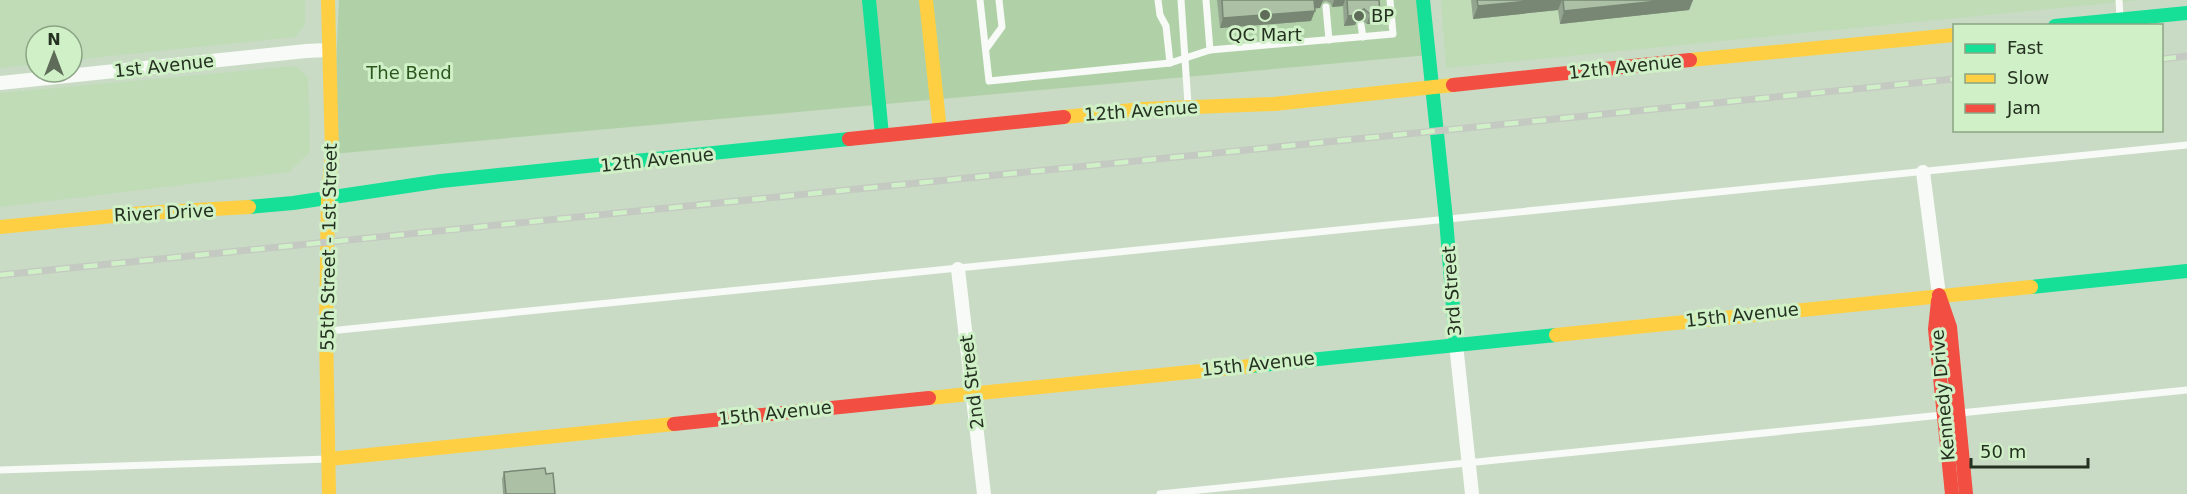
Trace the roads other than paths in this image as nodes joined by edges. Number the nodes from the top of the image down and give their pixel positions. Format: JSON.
{"nodes":[{"id":1,"x":328,"y":0,"type":"edge"},
{"id":2,"x":869,"y":0,"type":"edge"},
{"id":3,"x":926,"y":0,"type":"edge"},
{"id":4,"x":980,"y":0,"type":"edge"},
{"id":5,"x":999,"y":0,"type":"edge"},
{"id":6,"x":1158,"y":0,"type":"edge"},
{"id":7,"x":1181,"y":0,"type":"edge"},
{"id":8,"x":1206,"y":0,"type":"edge"},
{"id":9,"x":1390,"y":0,"type":"edge"},
{"id":10,"x":1423,"y":0,"type":"edge"},
{"id":11,"x":2119,"y":0,"type":"edge"},
{"id":12,"x":1326,"y":7,"type":"dead end"},
{"id":13,"x":2187,"y":13,"type":"edge"},
{"id":14,"x":2121,"y":19,"type":"junction"},
{"id":15,"x":2074,"y":24,"type":"edge"},
{"id":16,"x":1361,"y":25,"type":"edge"},
{"id":17,"x":1953,"y":35,"type":"edge"},
{"id":18,"x":1363,"y":37,"type":"junction"},
{"id":19,"x":1329,"y":40,"type":"junction"},
{"id":20,"x":328,"y":50,"type":"junction"},
{"id":21,"x":986,"y":50,"type":"junction"},
{"id":22,"x":1210,"y":50,"type":"junction"},
{"id":23,"x":1186,"y":56,"type":"junction"},
{"id":24,"x":1170,"y":63,"type":"junction"},
{"id":25,"x":0,"y":83,"type":"edge"},
{"id":26,"x":1432,"y":88,"type":"junction"},
{"id":27,"x":1189,"y":106,"type":"junction"},
{"id":28,"x":940,"y":130,"type":"junction"},
{"id":29,"x":882,"y":135,"type":"junction"},
{"id":30,"x":2187,"y":146,"type":"edge"},
{"id":31,"x":1923,"y":172,"type":"junction"},
{"id":32,"x":328,"y":196,"type":"junction"},
{"id":33,"x":1446,"y":219,"type":"junction"},
{"id":34,"x":0,"y":227,"type":"edge"},
{"id":35,"x":958,"y":269,"type":"junction"},
{"id":36,"x":2187,"y":272,"type":"edge"},
{"id":37,"x":1939,"y":295,"type":"junction"},
{"id":38,"x":326,"y":331,"type":"junction"},
{"id":39,"x":1456,"y":344,"type":"junction"},
{"id":40,"x":2187,"y":390,"type":"edge"},
{"id":41,"x":974,"y":393,"type":"junction"},
{"id":42,"x":1952,"y":414,"type":"junction"},
{"id":43,"x":329,"y":459,"type":"junction"},
{"id":44,"x":1469,"y":463,"type":"junction"},
{"id":45,"x":0,"y":470,"type":"edge"},
{"id":46,"x":329,"y":494,"type":"edge"},
{"id":47,"x":984,"y":494,"type":"edge"},
{"id":48,"x":1160,"y":494,"type":"edge"},
{"id":49,"x":1472,"y":494,"type":"edge"},
{"id":50,"x":1952,"y":494,"type":"edge"},
{"id":51,"x":1966,"y":494,"type":"edge"}],
"edges":[{"from":1,"to":20,"type":"street","name":"55th Street - 1st Street"},
{"from":2,"to":29,"type":"street"},
{"from":3,"to":28,"type":"street"},
{"from":4,"to":21,"type":"lane"},
{"from":5,"to":21,"type":"lane"},
{"from":6,"to":24,"type":"lane"},
{"from":7,"to":23,"type":"lane"},
{"from":8,"to":22,"type":"lane"},
{"from":9,"to":18,"type":"lane"},
{"from":10,"to":26,"type":"street","name":"3rd Street"},
{"from":11,"to":14,"type":"lane"},
{"from":12,"to":19,"type":"lane"},
{"from":13,"to":14,"type":"street"},
{"from":14,"to":15,"type":"street"},
{"from":16,"to":18,"type":"lane"},
{"from":17,"to":26,"type":"street","name":"12th Avenue"},
{"from":18,"to":19,"type":"lane"},
{"from":19,"to":22,"type":"lane"},
{"from":20,"to":25,"type":"street","name":"1st Avenue"},
{"from":20,"to":32,"type":"street","name":"55th Street - 1st Street"},
{"from":21,"to":24,"type":"lane"},
{"from":22,"to":23,"type":"lane"},
{"from":23,"to":24,"type":"lane"},
{"from":23,"to":27,"type":"lane"},
{"from":26,"to":27,"type":"street","name":"12th Avenue"},
{"from":26,"to":33,"type":"street","name":"3rd Street"},
{"from":27,"to":28,"type":"street","name":"12th Avenue"},
{"from":28,"to":29,"type":"street","name":"12th Avenue"},
{"from":29,"to":32,"type":"street","name":"12th Avenue"},
{"from":30,"to":31,"type":"lane"},
{"from":31,"to":33,"type":"lane"},
{"from":31,"to":37,"type":"street","name":"Kennedy Drive"},
{"from":32,"to":34,"type":"street","name":"River Drive"},
{"from":32,"to":38,"type":"street","name":"55th Street - 1st Street"},
{"from":33,"to":35,"type":"lane"},
{"from":33,"to":39,"type":"street","name":"3rd Street"},
{"from":35,"to":38,"type":"lane"},
{"from":35,"to":41,"type":"street","name":"2nd Street"},
{"from":36,"to":37,"type":"street","name":"15th Avenue"},
{"from":37,"to":39,"type":"street","name":"15th Avenue"},
{"from":37,"to":42,"type":"street","name":"Kennedy Drive"},
{"from":38,"to":43,"type":"street","name":"55th Street - 1st Street"},
{"from":39,"to":41,"type":"street","name":"15th Avenue"},
{"from":39,"to":44,"type":"street","name":"3rd Street"},
{"from":40,"to":42,"type":"lane"},
{"from":41,"to":43,"type":"street","name":"15th Avenue"},
{"from":41,"to":47,"type":"street","name":"2nd Street"},
{"from":42,"to":44,"type":"lane"},
{"from":42,"to":50,"type":"street","name":"Kennedy Drive"},
{"from":42,"to":51,"type":"street","name":"Kennedy Drive"},
{"from":43,"to":45,"type":"lane"},
{"from":43,"to":46,"type":"street","name":"55th Street - 1st Street"},
{"from":44,"to":48,"type":"lane"},
{"from":44,"to":49,"type":"street","name":"3rd Street"}]}
